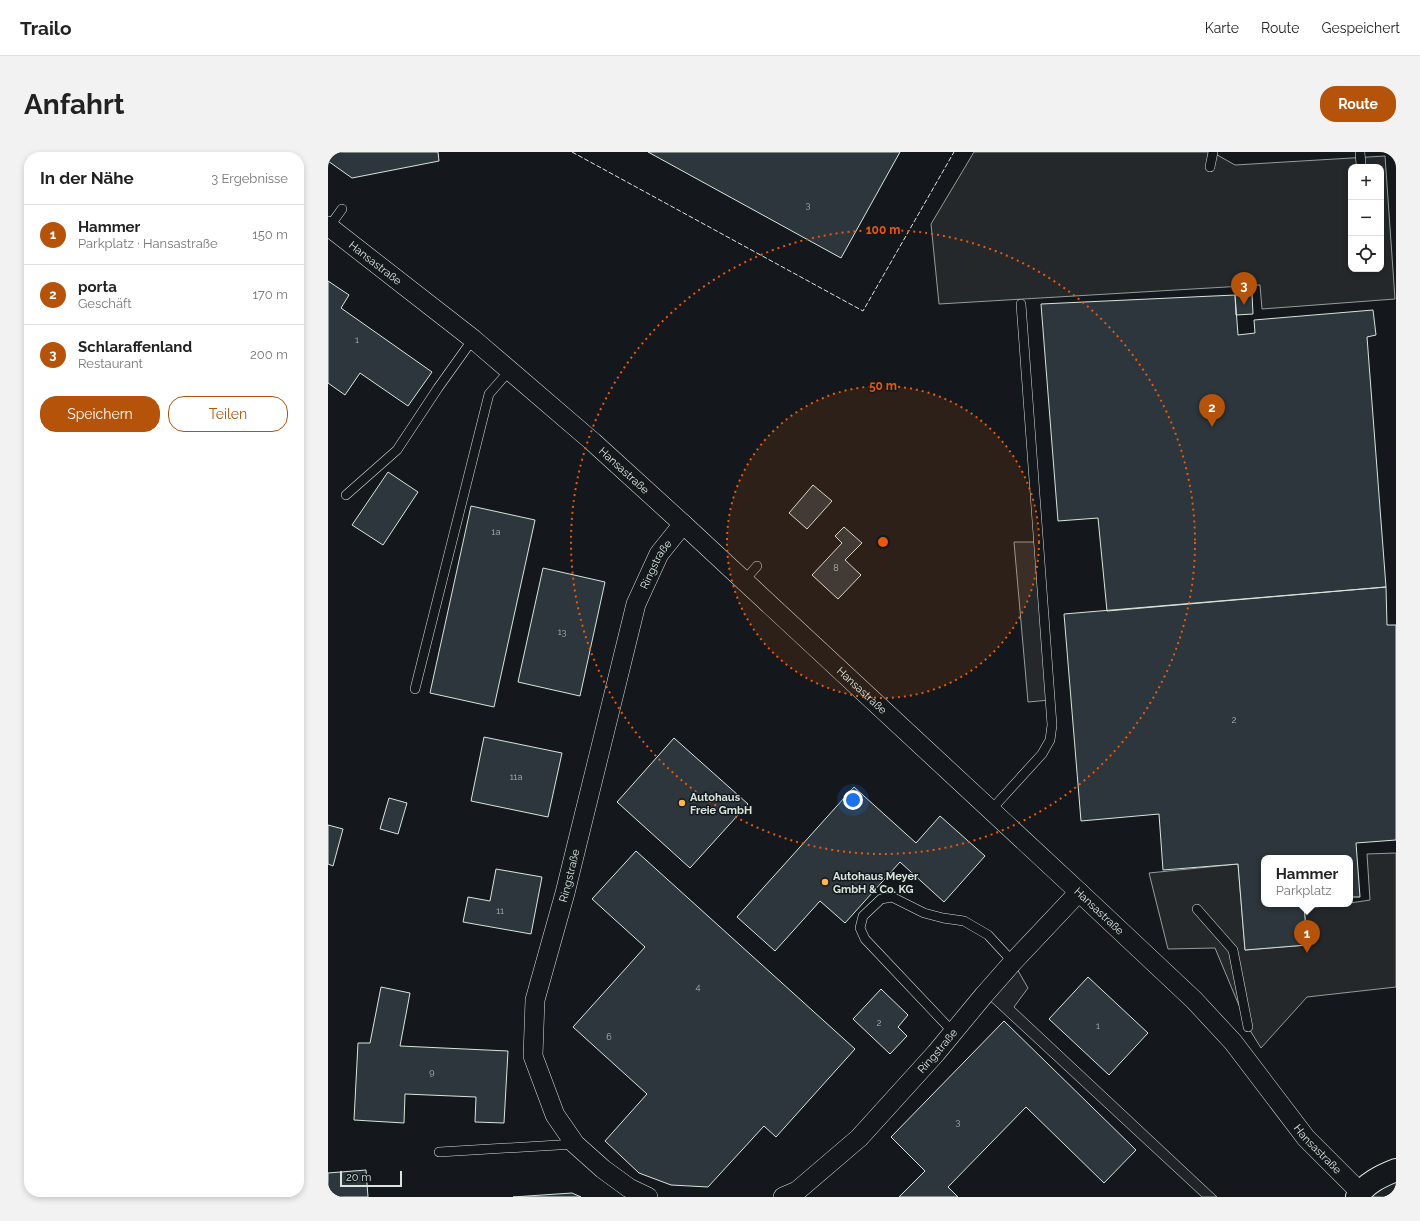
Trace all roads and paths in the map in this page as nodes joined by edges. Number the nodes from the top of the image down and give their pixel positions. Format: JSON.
{"nodes":[{"id":1,"x":1213,"y":152,"type":"edge"},
{"id":2,"x":1360,"y":152,"type":"edge"},
{"id":3,"x":1361,"y":164,"type":"edge"},
{"id":4,"x":1210,"y":167,"type":"dead end"},
{"id":5,"x":342,"y":209,"type":"dead end"},
{"id":6,"x":329,"y":226,"type":"edge"},
{"id":7,"x":1021,"y":304,"type":"dead end"},
{"id":8,"x":473,"y":339,"type":"junction"},
{"id":9,"x":510,"y":370,"type":"junction"},
{"id":10,"x":346,"y":495,"type":"dead end"},
{"id":11,"x":683,"y":524,"type":"junction"},
{"id":12,"x":758,"y":566,"type":"dead end"},
{"id":13,"x":744,"y":581,"type":"junction"},
{"id":14,"x":415,"y":689,"type":"dead end"},
{"id":15,"x":990,"y":810,"type":"junction"},
{"id":16,"x":1079,"y":892,"type":"junction"},
{"id":17,"x":1198,"y":909,"type":"dead end"},
{"id":18,"x":1013,"y":962,"type":"junction"},
{"id":19,"x":1248,"y":1027,"type":"dead end"},
{"id":20,"x":953,"y":1032,"type":"junction"},
{"id":21,"x":575,"y":1144,"type":"junction"},
{"id":22,"x":439,"y":1152,"type":"dead end"},
{"id":23,"x":1396,"y":1170,"type":"edge"},
{"id":24,"x":1358,"y":1195,"type":"edge"},
{"id":25,"x":648,"y":1197,"type":"edge"},
{"id":26,"x":783,"y":1197,"type":"edge"}],
"edges":[{"from":1,"to":4,"type":"lane"},
{"from":2,"to":3,"type":"lane"},
{"from":5,"to":6,"type":"lane"},
{"from":6,"to":8,"type":"street","name":"Hansastraße"},
{"from":7,"to":15,"type":"lane"},
{"from":8,"to":9,"type":"street","name":"Hansastraße"},
{"from":8,"to":10,"type":"lane"},
{"from":9,"to":11,"type":"street","name":"Hansastraße"},
{"from":9,"to":14,"type":"lane"},
{"from":11,"to":13,"type":"street","name":"Hansastraße"},
{"from":11,"to":21,"type":"street","name":"Ringstraße"},
{"from":12,"to":13,"type":"lane"},
{"from":13,"to":15,"type":"street","name":"Hansastraße"},
{"from":15,"to":16,"type":"street","name":"Hansastraße"},
{"from":16,"to":18,"type":"street","name":"Ringstraße"},
{"from":16,"to":24,"type":"street","name":"Hansastraße"},
{"from":17,"to":19,"type":"lane"},
{"from":18,"to":20,"type":"street","name":"Ringstraße"},
{"from":18,"to":20,"type":"lane"},
{"from":20,"to":26,"type":"street","name":"Ringstraße"},
{"from":21,"to":22,"type":"lane"},
{"from":21,"to":25,"type":"street","name":"Ringstraße"},
{"from":23,"to":24,"type":"main road"}]}
